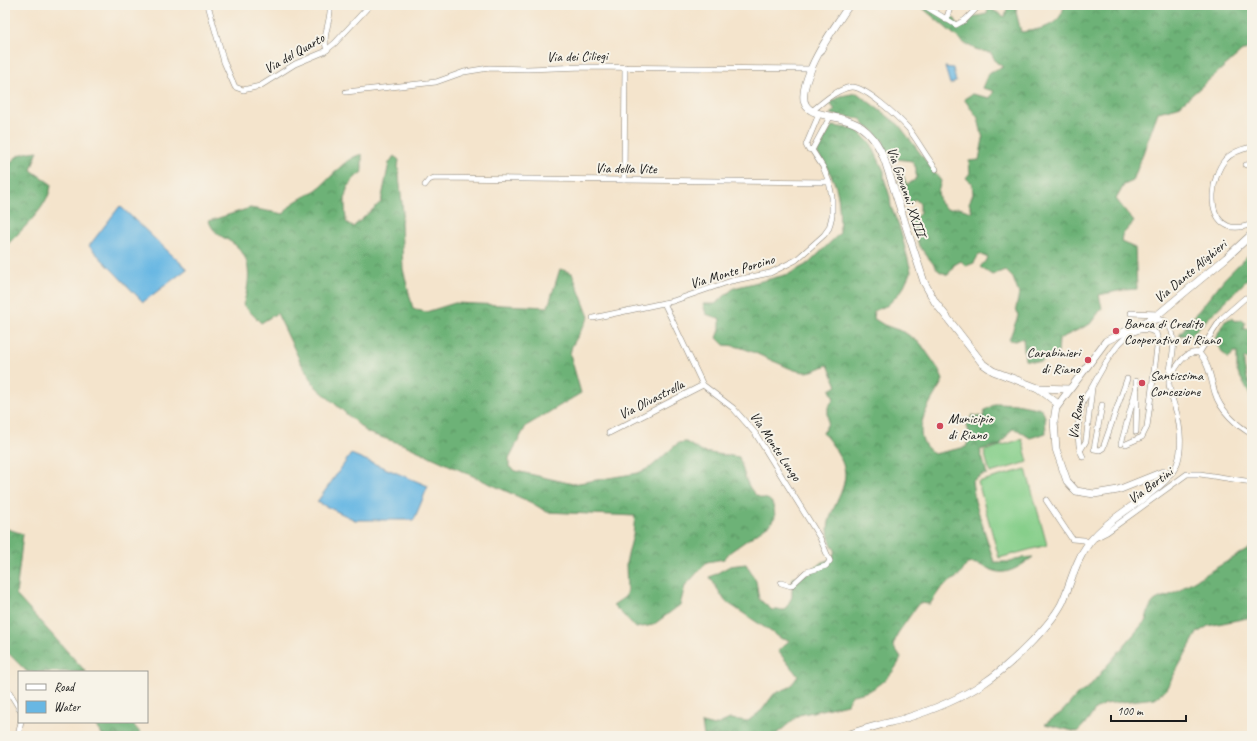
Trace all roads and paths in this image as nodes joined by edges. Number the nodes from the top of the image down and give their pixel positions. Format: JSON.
{"nodes":[{"id":1,"x":208,"y":5,"type":"edge"},
{"id":2,"x":330,"y":5,"type":"edge"},
{"id":3,"x":370,"y":5,"type":"edge"},
{"id":4,"x":849,"y":5,"type":"edge"},
{"id":5,"x":923,"y":5,"type":"edge"},
{"id":6,"x":950,"y":5,"type":"edge"},
{"id":7,"x":980,"y":5,"type":"edge"},
{"id":8,"x":946,"y":20,"type":"junction"},
{"id":9,"x":327,"y":50,"type":"junction"},
{"id":10,"x":625,"y":67,"type":"junction"},
{"id":11,"x":811,"y":69,"type":"junction"},
{"id":12,"x":346,"y":92,"type":"dead end"},
{"id":13,"x":812,"y":111,"type":"junction"},
{"id":14,"x":819,"y":114,"type":"junction"},
{"id":15,"x":830,"y":117,"type":"junction"},
{"id":16,"x":1252,"y":147,"type":"edge"},
{"id":17,"x":812,"y":150,"type":"junction"},
{"id":18,"x":936,"y":169,"type":"dead end"},
{"id":19,"x":624,"y":180,"type":"junction"},
{"id":20,"x":829,"y":182,"type":"junction"},
{"id":21,"x":426,"y":185,"type":"dead end"},
{"id":22,"x":1252,"y":224,"type":"edge"},
{"id":23,"x":1252,"y":234,"type":"edge"},
{"id":24,"x":1245,"y":298,"type":"dead end"},
{"id":25,"x":664,"y":303,"type":"junction"},
{"id":26,"x":1131,"y":312,"type":"dead end"},
{"id":27,"x":1159,"y":314,"type":"junction"},
{"id":28,"x":593,"y":318,"type":"dead end"},
{"id":29,"x":1147,"y":322,"type":"junction"},
{"id":30,"x":1132,"y":331,"type":"junction"},
{"id":31,"x":1198,"y":353,"type":"junction"},
{"id":32,"x":1169,"y":378,"type":"junction"},
{"id":33,"x":1127,"y":379,"type":"dead end"},
{"id":34,"x":703,"y":385,"type":"junction"},
{"id":35,"x":1092,"y":386,"type":"junction"},
{"id":36,"x":1038,"y":388,"type":"junction"},
{"id":37,"x":1069,"y":389,"type":"junction"},
{"id":38,"x":1058,"y":404,"type":"junction"},
{"id":39,"x":1102,"y":405,"type":"dead end"},
{"id":40,"x":1136,"y":432,"type":"dead end"},
{"id":41,"x":609,"y":433,"type":"dead end"},
{"id":42,"x":1252,"y":434,"type":"edge"},
{"id":43,"x":1080,"y":451,"type":"junction"},
{"id":44,"x":1083,"y":457,"type":"dead end"},
{"id":45,"x":1168,"y":477,"type":"junction"},
{"id":46,"x":1252,"y":482,"type":"edge"},
{"id":47,"x":1046,"y":500,"type":"dead end"},
{"id":48,"x":1091,"y":541,"type":"junction"},
{"id":49,"x":781,"y":583,"type":"dead end"},
{"id":50,"x":5,"y":685,"type":"edge"},
{"id":51,"x":18,"y":706,"type":"edge"},
{"id":52,"x":21,"y":723,"type":"edge"},
{"id":53,"x":18,"y":736,"type":"edge"},
{"id":54,"x":845,"y":736,"type":"edge"}],
"edges":[{"from":1,"to":9,"type":"street","name":"Via del Quarto"},
{"from":2,"to":9,"type":"street"},
{"from":3,"to":9,"type":"street","name":"Via del Quarto"},
{"from":4,"to":11,"type":"main road"},
{"from":5,"to":8,"type":"street"},
{"from":6,"to":8,"type":"street"},
{"from":7,"to":8,"type":"street"},
{"from":10,"to":11,"type":"street","name":"Via dei Ciliegi"},
{"from":10,"to":12,"type":"street","name":"Via dei Ciliegi"},
{"from":10,"to":19,"type":"street"},
{"from":11,"to":13,"type":"main road"},
{"from":13,"to":14,"type":"main road","name":"Via Giovanni XXIII"},
{"from":13,"to":18,"type":"street"},
{"from":14,"to":15,"type":"main road","name":"Via Giovanni XXIII"},
{"from":14,"to":17,"type":"street","name":"Via Monte Porcino"},
{"from":15,"to":17,"type":"street"},
{"from":15,"to":36,"type":"main road","name":"Via Giovanni XXIII"},
{"from":16,"to":22,"type":"street"},
{"from":17,"to":20,"type":"street","name":"Via Monte Porcino"},
{"from":19,"to":20,"type":"street","name":"Via della Vite"},
{"from":19,"to":21,"type":"street","name":"Via della Vite"},
{"from":20,"to":25,"type":"street","name":"Via Monte Porcino"},
{"from":23,"to":27,"type":"main road","name":"Via Dante Alighieri"},
{"from":24,"to":31,"type":"street"},
{"from":25,"to":28,"type":"street","name":"Via Monte Porcino"},
{"from":25,"to":34,"type":"street","name":"Via Monte Lungo"},
{"from":26,"to":27,"type":"street"},
{"from":27,"to":29,"type":"main road","name":"Via Dante Alighieri"},
{"from":29,"to":30,"type":"main road","name":"Via Dante Alighieri"},
{"from":29,"to":32,"type":"street"},
{"from":30,"to":35,"type":"street"},
{"from":30,"to":37,"type":"main road","name":"Via Dante Alighieri"},
{"from":30,"to":40,"type":"street"},
{"from":31,"to":32,"type":"street"},
{"from":31,"to":42,"type":"street"},
{"from":32,"to":45,"type":"street"},
{"from":33,"to":39,"type":"street"},
{"from":34,"to":41,"type":"street","name":"Via Olivastrella"},
{"from":34,"to":49,"type":"street","name":"Via Monte Lungo"},
{"from":35,"to":43,"type":"street","name":"Via Roma"},
{"from":35,"to":43,"type":"street"},
{"from":36,"to":37,"type":"main road","name":"Via Giovanni XXIII"},
{"from":36,"to":38,"type":"main road","name":"Via Giovanni XXIII"},
{"from":37,"to":38,"type":"main road","name":"Via Dante Alighieri"},
{"from":38,"to":45,"type":"main road"},
{"from":43,"to":44,"type":"street"},
{"from":45,"to":48,"type":"main road"},
{"from":46,"to":48,"type":"street","name":"Via Bertini"},
{"from":47,"to":48,"type":"street"},
{"from":48,"to":54,"type":"main road"},
{"from":50,"to":51,"type":"street"},
{"from":52,"to":53,"type":"street"}]}
